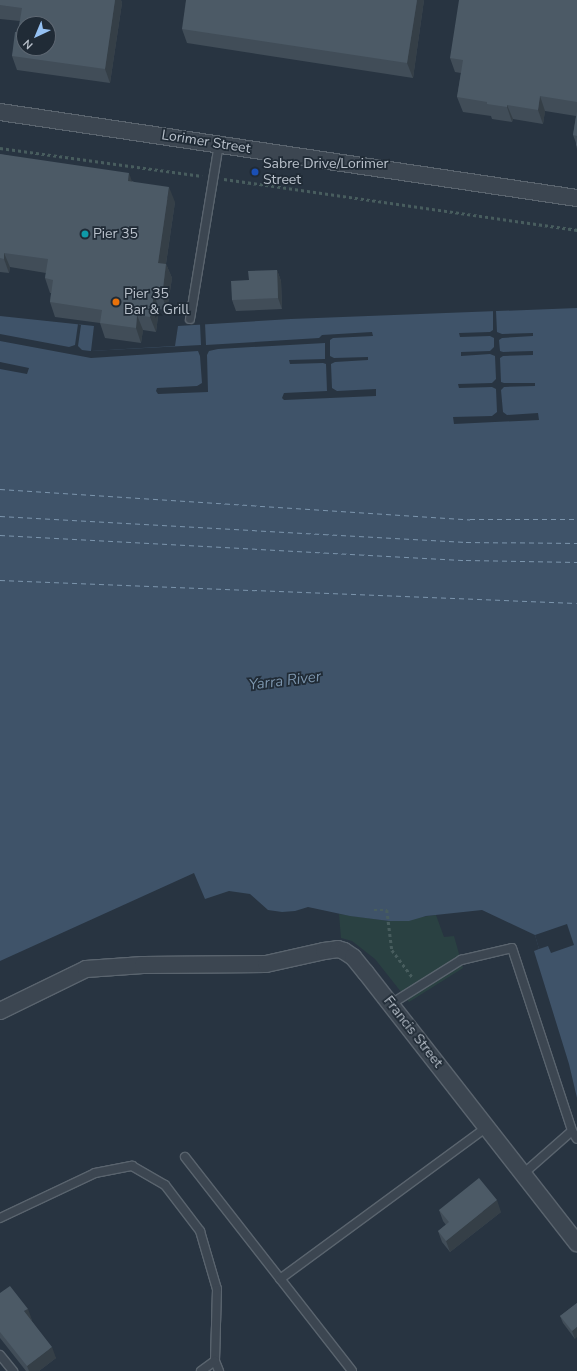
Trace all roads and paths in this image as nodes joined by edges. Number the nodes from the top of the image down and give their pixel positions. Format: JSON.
{"nodes":[{"id":1,"x":0,"y":112,"type":"edge"},
{"id":2,"x":219,"y":144,"type":"junction"},
{"id":3,"x":0,"y":148,"type":"edge"},
{"id":4,"x":213,"y":178,"type":"junction"},
{"id":5,"x":577,"y":198,"type":"edge"},
{"id":6,"x":577,"y":230,"type":"edge"},
{"id":7,"x":190,"y":319,"type":"dead end"},
{"id":8,"x":374,"y":910,"type":"dead end"},
{"id":9,"x":414,"y":980,"type":"dead end"},
{"id":10,"x":391,"y":1004,"type":"junction"},
{"id":11,"x":0,"y":1011,"type":"edge"},
{"id":12,"x":487,"y":1127,"type":"junction"},
{"id":13,"x":572,"y":1131,"type":"junction"},
{"id":14,"x":577,"y":1139,"type":"edge"},
{"id":15,"x":185,"y":1157,"type":"dead end"},
{"id":16,"x":523,"y":1174,"type":"junction"},
{"id":17,"x":0,"y":1218,"type":"edge"},
{"id":18,"x":577,"y":1243,"type":"edge"},
{"id":19,"x":280,"y":1279,"type":"junction"},
{"id":20,"x":0,"y":1355,"type":"edge"},
{"id":21,"x":215,"y":1361,"type":"junction"},
{"id":22,"x":13,"y":1371,"type":"edge"},
{"id":23,"x":202,"y":1371,"type":"edge"},
{"id":24,"x":219,"y":1371,"type":"edge"},
{"id":25,"x":352,"y":1371,"type":"edge"}],
"edges":[{"from":1,"to":2,"type":"street","name":"Lorimer Street"},
{"from":2,"to":4,"type":"lane"},
{"from":2,"to":5,"type":"street","name":"Lorimer Street"},
{"from":3,"to":4,"type":"path"},
{"from":4,"to":6,"type":"path"},
{"from":4,"to":7,"type":"lane"},
{"from":8,"to":9,"type":"path"},
{"from":10,"to":11,"type":"street","name":"Francis Street"},
{"from":10,"to":12,"type":"street","name":"Francis Street"},
{"from":10,"to":13,"type":"lane"},
{"from":12,"to":16,"type":"street","name":"Francis Street"},
{"from":12,"to":19,"type":"lane"},
{"from":13,"to":14,"type":"lane"},
{"from":13,"to":16,"type":"lane"},
{"from":15,"to":19,"type":"lane"},
{"from":16,"to":18,"type":"street","name":"Francis Street"},
{"from":17,"to":21,"type":"lane"},
{"from":19,"to":25,"type":"lane"},
{"from":20,"to":22,"type":"lane"},
{"from":21,"to":23,"type":"lane"},
{"from":21,"to":24,"type":"lane"}]}
